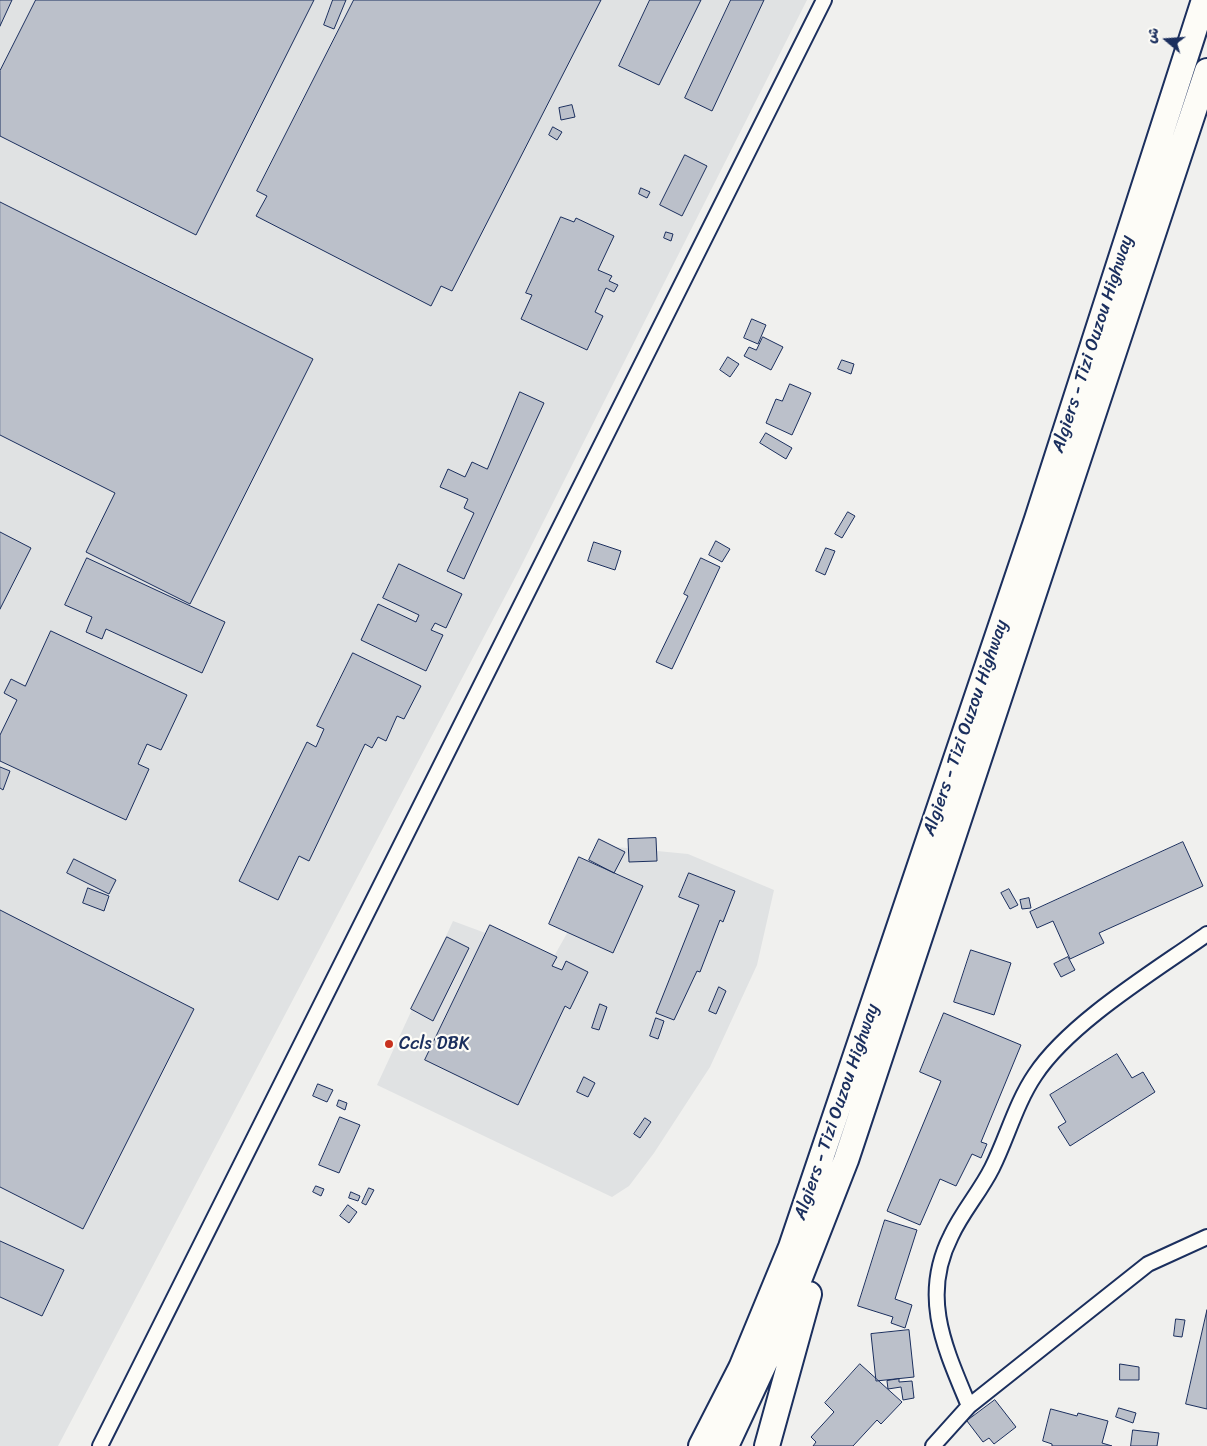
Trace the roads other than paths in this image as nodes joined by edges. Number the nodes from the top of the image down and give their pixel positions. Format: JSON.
{"nodes":[{"id":1,"x":824,"y":0,"type":"edge"},
{"id":2,"x":1204,"y":0,"type":"edge"},
{"id":3,"x":1207,"y":71,"type":"edge"},
{"id":4,"x":1207,"y":934,"type":"edge"},
{"id":5,"x":821,"y":1223,"type":"junction"},
{"id":6,"x":1207,"y":1237,"type":"edge"},
{"id":7,"x":969,"y":1406,"type":"junction"},
{"id":8,"x":100,"y":1446,"type":"edge"},
{"id":9,"x":701,"y":1446,"type":"edge"},
{"id":10,"x":726,"y":1446,"type":"edge"},
{"id":11,"x":766,"y":1446,"type":"edge"},
{"id":12,"x":933,"y":1446,"type":"edge"}],
"edges":[{"from":1,"to":8,"type":"street"},
{"from":2,"to":9,"type":"highway","name":"Algiers - Tizi Ouzou Highway"},
{"from":3,"to":5,"type":"highway","name":"Algiers - Tizi Ouzou Highway"},
{"from":4,"to":7,"type":"street"},
{"from":5,"to":10,"type":"highway","name":"Algiers - Tizi Ouzou Highway"},
{"from":5,"to":11,"type":"highway"},
{"from":6,"to":7,"type":"street"},
{"from":7,"to":12,"type":"street"}]}
